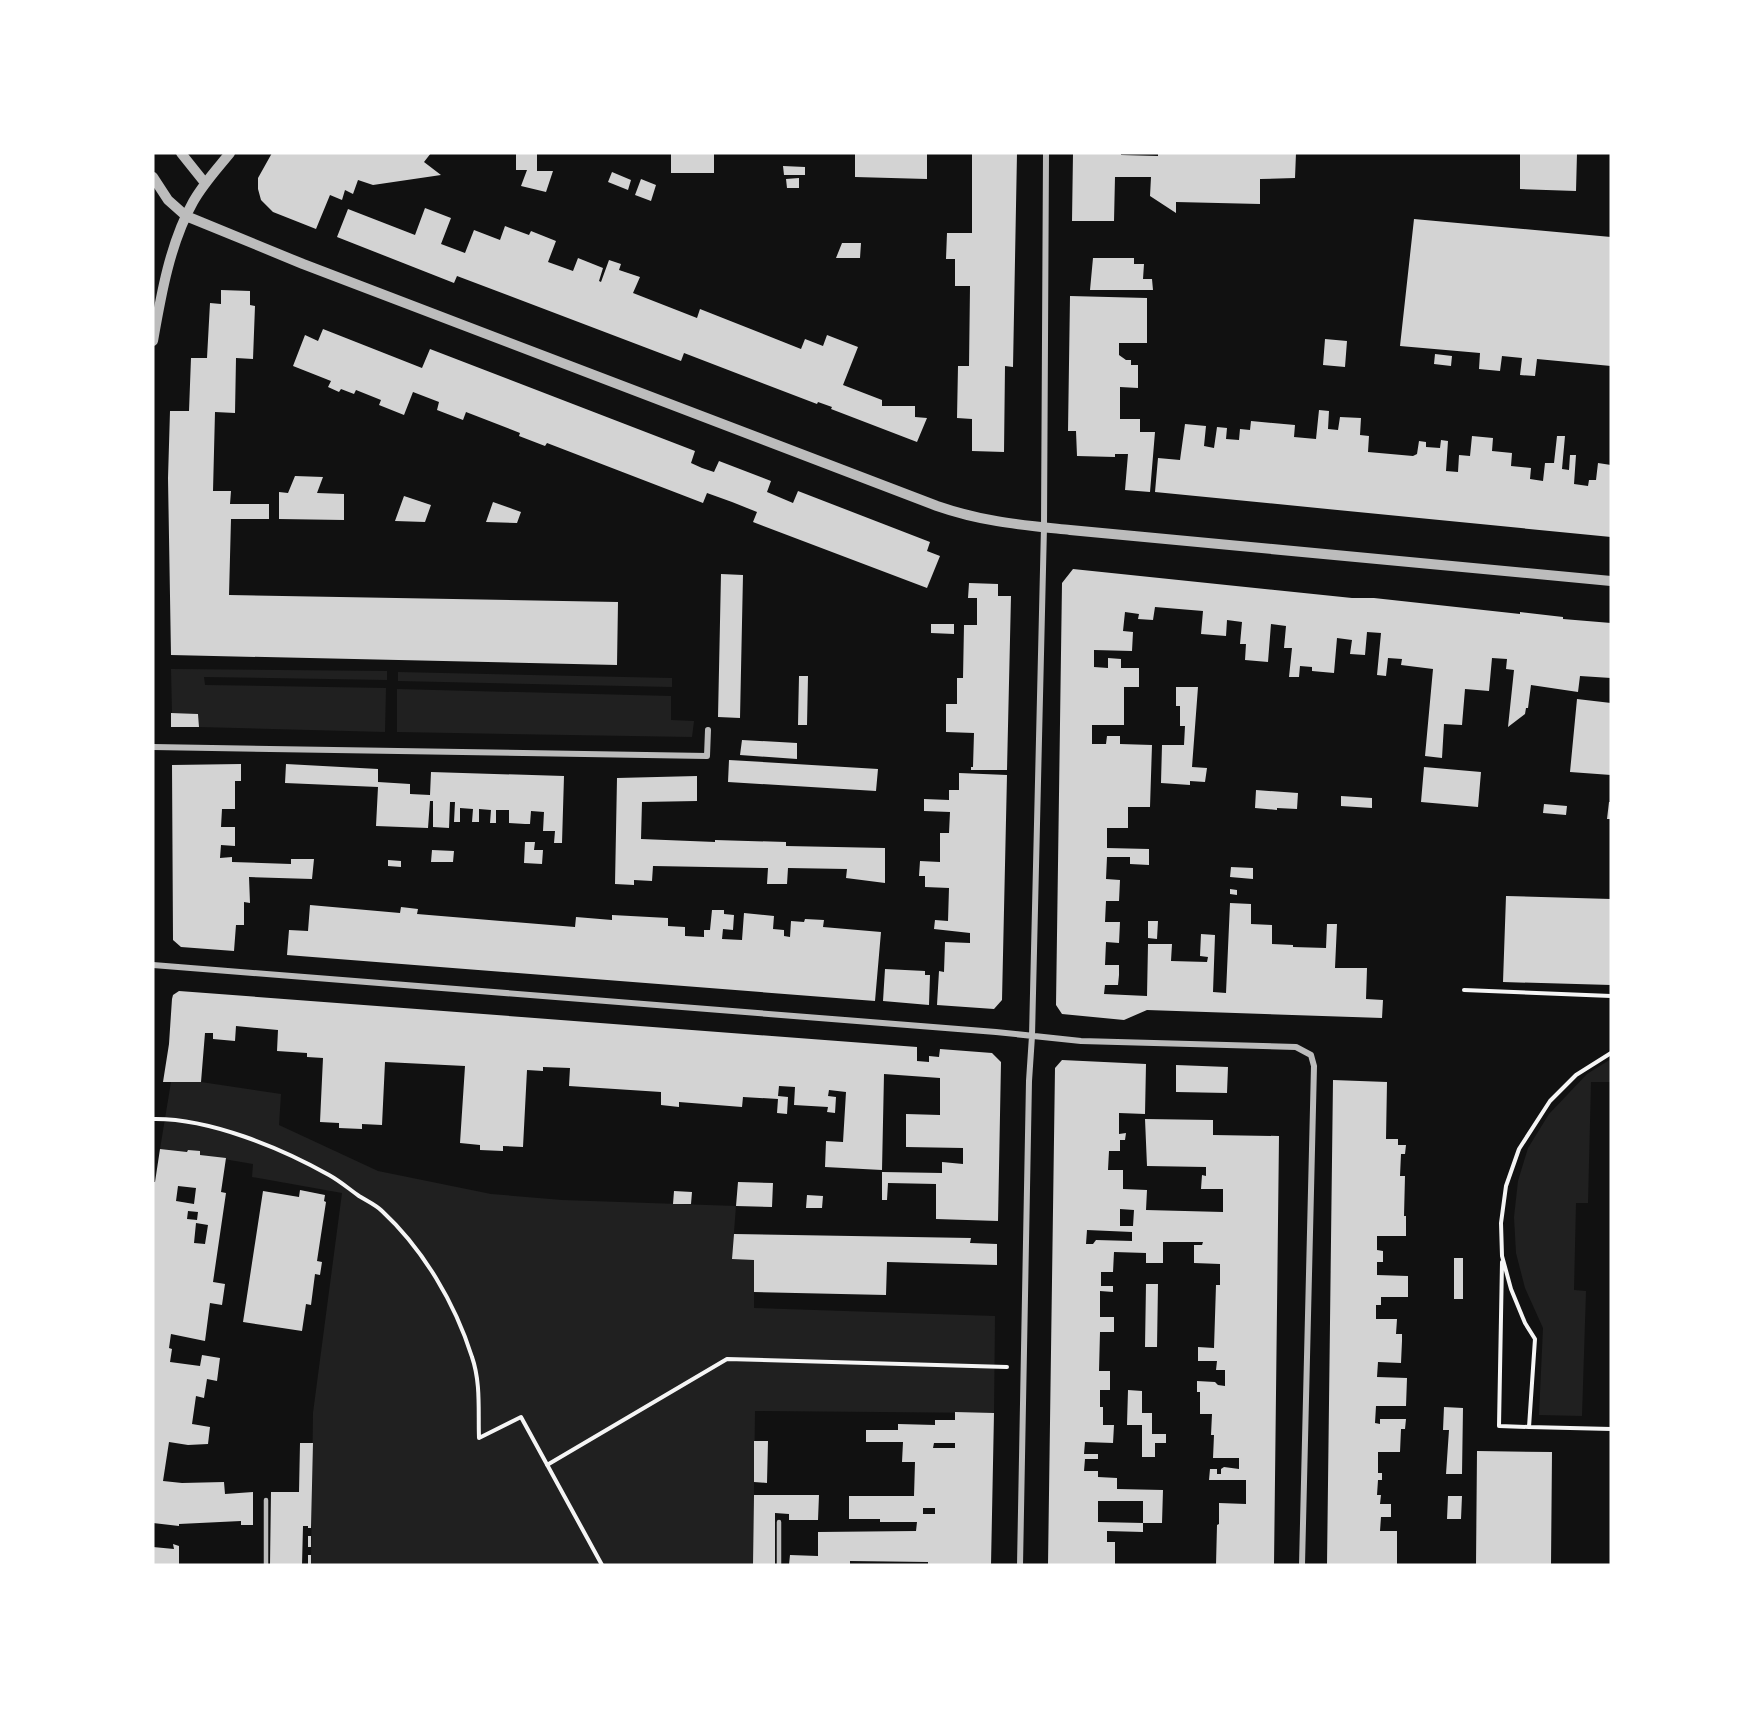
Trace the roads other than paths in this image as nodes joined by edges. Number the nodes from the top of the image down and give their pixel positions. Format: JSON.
{"nodes":[{"id":1,"x":181,"y":153,"type":"edge"},
{"id":2,"x":230,"y":153,"type":"edge"},
{"id":3,"x":1046,"y":153,"type":"edge"},
{"id":4,"x":153,"y":177,"type":"edge"},
{"id":5,"x":205,"y":183,"type":"junction"},
{"id":6,"x":186,"y":216,"type":"junction"},
{"id":7,"x":153,"y":341,"type":"edge"},
{"id":8,"x":1044,"y":527,"type":"junction"},
{"id":9,"x":1611,"y":581,"type":"edge"},
{"id":10,"x":708,"y":730,"type":"dead end"},
{"id":11,"x":153,"y":747,"type":"edge"},
{"id":12,"x":153,"y":965,"type":"edge"},
{"id":13,"x":1032,"y":1036,"type":"junction"},
{"id":14,"x":266,"y":1500,"type":"dead end"},
{"id":15,"x":779,"y":1522,"type":"dead end"},
{"id":16,"x":266,"y":1565,"type":"edge"},
{"id":17,"x":779,"y":1565,"type":"edge"},
{"id":18,"x":1020,"y":1565,"type":"edge"},
{"id":19,"x":1302,"y":1565,"type":"edge"}],
"edges":[{"from":1,"to":5,"type":"street"},
{"from":2,"to":5,"type":"street"},
{"from":3,"to":8,"type":"street"},
{"from":4,"to":6,"type":"street"},
{"from":5,"to":6,"type":"street"},
{"from":6,"to":7,"type":"street"},
{"from":6,"to":8,"type":"street"},
{"from":8,"to":9,"type":"street"},
{"from":8,"to":13,"type":"street"},
{"from":10,"to":11,"type":"street"},
{"from":12,"to":13,"type":"street"},
{"from":13,"to":18,"type":"street"},
{"from":13,"to":19,"type":"street"},
{"from":14,"to":16,"type":"lane"},
{"from":15,"to":17,"type":"lane"}]}
